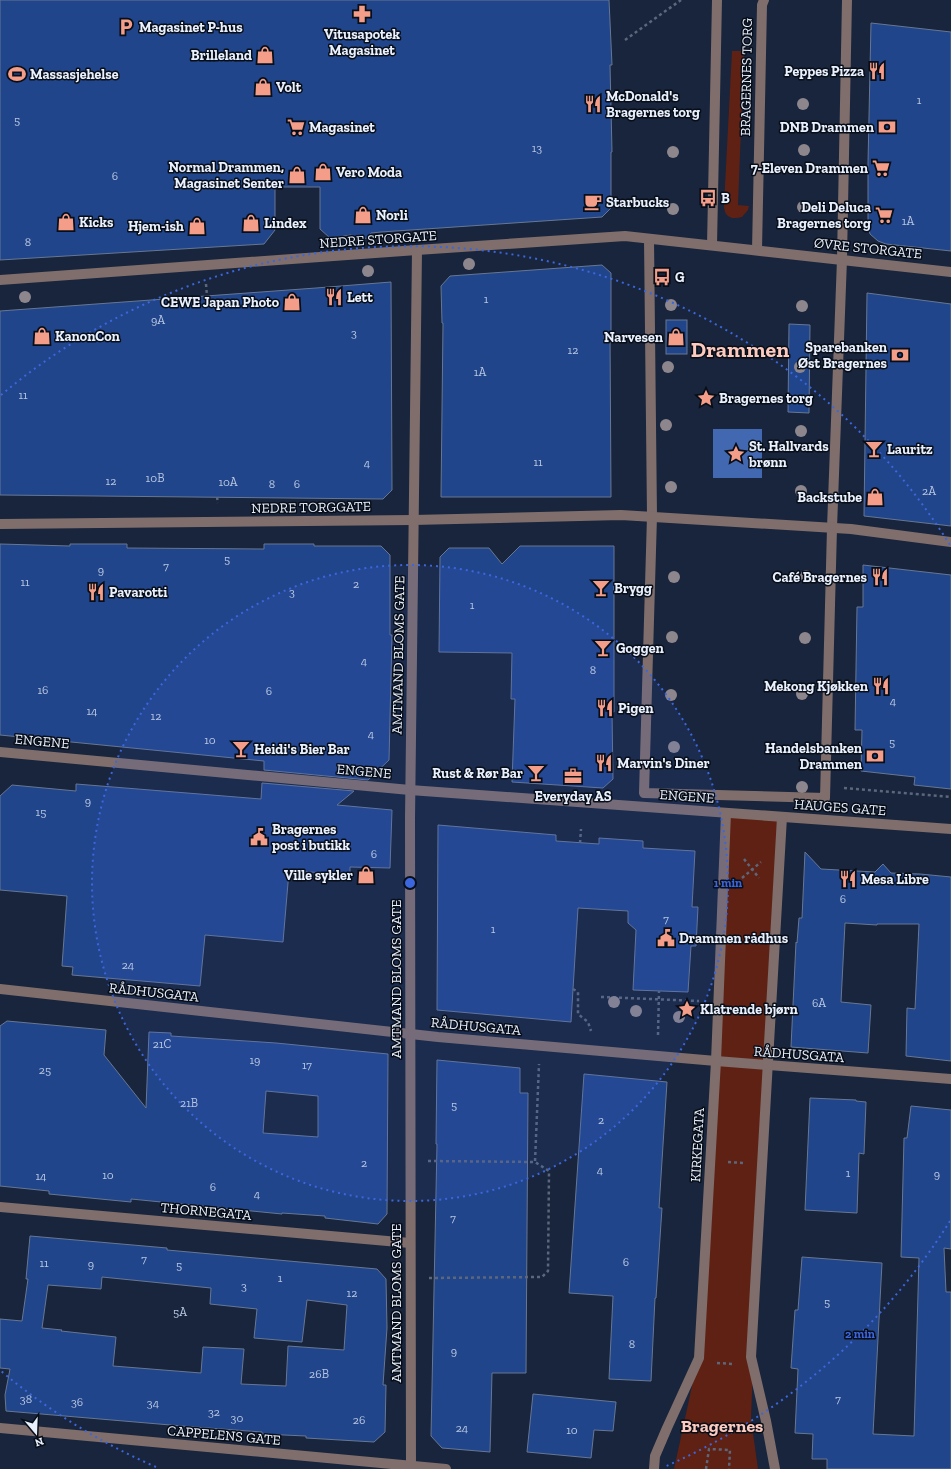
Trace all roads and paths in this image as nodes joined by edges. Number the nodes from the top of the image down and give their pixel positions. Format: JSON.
{"nodes":[{"id":1,"x":681,"y":0,"type":"edge"},
{"id":2,"x":717,"y":0,"type":"edge"},
{"id":3,"x":764,"y":0,"type":"edge"},
{"id":4,"x":847,"y":0,"type":"edge"},
{"id":5,"x":626,"y":40,"type":"dead end"},
{"id":6,"x":649,"y":239,"type":"junction"},
{"id":7,"x":712,"y":245,"type":"junction"},
{"id":8,"x":417,"y":250,"type":"junction"},
{"id":9,"x":757,"y":250,"type":"junction"},
{"id":10,"x":842,"y":259,"type":"junction"},
{"id":11,"x":951,"y":272,"type":"edge"},
{"id":12,"x":0,"y":280,"type":"edge"},
{"id":13,"x":652,"y":516,"type":"junction"},
{"id":14,"x":413,"y":520,"type":"junction"},
{"id":15,"x":0,"y":524,"type":"edge"},
{"id":16,"x":832,"y":528,"type":"junction"},
{"id":17,"x":951,"y":542,"type":"edge"},
{"id":18,"x":0,"y":752,"type":"edge"},
{"id":19,"x":848,"y":788,"type":"dead end"},
{"id":20,"x":410,"y":790,"type":"junction"},
{"id":21,"x":951,"y":797,"type":"edge"},
{"id":22,"x":726,"y":813,"type":"junction"},
{"id":23,"x":782,"y":817,"type":"junction"},
{"id":24,"x":581,"y":829,"type":"dead end"},
{"id":25,"x":951,"y":829,"type":"edge"},
{"id":26,"x":580,"y":843,"type":"dead end"},
{"id":27,"x":740,"y":854,"type":"dead end"},
{"id":28,"x":766,"y":857,"type":"dead end"},
{"id":29,"x":752,"y":870,"type":"junction"},
{"id":30,"x":723,"y":894,"type":"junction"},
{"id":31,"x":778,"y":900,"type":"junction"},
{"id":32,"x":0,"y":988,"type":"edge"},
{"id":33,"x":573,"y":989,"type":"dead end"},
{"id":34,"x":659,"y":991,"type":"dead end"},
{"id":35,"x":601,"y":997,"type":"dead end"},
{"id":36,"x":659,"y":1000,"type":"junction"},
{"id":37,"x":700,"y":1001,"type":"dead end"},
{"id":38,"x":578,"y":1014,"type":"dead end"},
{"id":39,"x":409,"y":1034,"type":"junction"},
{"id":40,"x":658,"y":1035,"type":"dead end"},
{"id":41,"x":716,"y":1061,"type":"junction"},
{"id":42,"x":768,"y":1065,"type":"junction"},
{"id":43,"x":538,"y":1073,"type":"dead end"},
{"id":44,"x":951,"y":1079,"type":"edge"},
{"id":45,"x":410,"y":1161,"type":"junction"},
{"id":46,"x":711,"y":1161,"type":"junction"},
{"id":47,"x":535,"y":1162,"type":"junction"},
{"id":48,"x":762,"y":1164,"type":"junction"},
{"id":49,"x":0,"y":1207,"type":"edge"},
{"id":50,"x":410,"y":1243,"type":"junction"},
{"id":51,"x":410,"y":1278,"type":"junction"},
{"id":52,"x":697,"y":1363,"type":"junction"},
{"id":53,"x":752,"y":1365,"type":"junction"},
{"id":54,"x":0,"y":1428,"type":"edge"},
{"id":55,"x":411,"y":1467,"type":"edge"},
{"id":56,"x":446,"y":1469,"type":"edge"},
{"id":57,"x":654,"y":1469,"type":"edge"},
{"id":58,"x":706,"y":1469,"type":"edge"},
{"id":59,"x":729,"y":1469,"type":"edge"},
{"id":60,"x":775,"y":1469,"type":"edge"}],
"edges":[{"from":1,"to":5,"type":"path"},
{"from":2,"to":7,"type":"street"},
{"from":3,"to":9,"type":"street","name":"BRAGERNES TORG"},
{"from":4,"to":10,"type":"street"},
{"from":6,"to":7,"type":"street","name":"NEDRE STORGATE"},
{"from":6,"to":8,"type":"street","name":"NEDRE STORGATE"},
{"from":6,"to":13,"type":"street"},
{"from":7,"to":9,"type":"street","name":"NEDRE STORGATE"},
{"from":8,"to":12,"type":"street","name":"NEDRE STORGATE"},
{"from":8,"to":14,"type":"street","name":"AMTMAND BLOMS GATE"},
{"from":9,"to":10,"type":"street","name":"ØVRE STORGATE"},
{"from":10,"to":11,"type":"street","name":"ØVRE STORGATE"},
{"from":10,"to":16,"type":"street"},
{"from":13,"to":14,"type":"street","name":"NEDRE TORGGATE"},
{"from":13,"to":16,"type":"street","name":"NEDRE TORGGATE"},
{"from":13,"to":16,"type":"street"},
{"from":14,"to":15,"type":"street","name":"NEDRE TORGGATE"},
{"from":14,"to":20,"type":"street","name":"AMTMAND BLOMS GATE"},
{"from":16,"to":17,"type":"street","name":"NEDRE TORGGATE"},
{"from":18,"to":20,"type":"street","name":"ENGENE"},
{"from":19,"to":21,"type":"path"},
{"from":20,"to":22,"type":"street","name":"ENGENE"},
{"from":20,"to":39,"type":"street","name":"AMTMAND BLOMS GATE"},
{"from":22,"to":23,"type":"street","name":"HAUGES GATE"},
{"from":22,"to":30,"type":"street","name":"KIRKEGATA"},
{"from":23,"to":25,"type":"street","name":"HAUGES GATE"},
{"from":23,"to":31,"type":"street"},
{"from":24,"to":26,"type":"path"},
{"from":27,"to":29,"type":"path"},
{"from":28,"to":29,"type":"path"},
{"from":29,"to":30,"type":"path"},
{"from":29,"to":31,"type":"path"},
{"from":30,"to":41,"type":"street","name":"KIRKEGATA"},
{"from":31,"to":42,"type":"street"},
{"from":32,"to":39,"type":"street","name":"RÅDHUSGATA"},
{"from":33,"to":38,"type":"path"},
{"from":34,"to":36,"type":"path"},
{"from":35,"to":36,"type":"path"},
{"from":36,"to":37,"type":"path"},
{"from":36,"to":40,"type":"path"},
{"from":39,"to":41,"type":"street","name":"RÅDHUSGATA"},
{"from":39,"to":45,"type":"street","name":"AMTMAND BLOMS GATE"},
{"from":41,"to":42,"type":"street","name":"RÅDHUSGATA"},
{"from":41,"to":46,"type":"street","name":"KIRKEGATA"},
{"from":42,"to":44,"type":"street","name":"RÅDHUSGATA"},
{"from":42,"to":48,"type":"street"},
{"from":43,"to":47,"type":"path"},
{"from":45,"to":47,"type":"path"},
{"from":45,"to":50,"type":"street","name":"AMTMAND BLOMS GATE"},
{"from":46,"to":48,"type":"path"},
{"from":46,"to":52,"type":"street","name":"KIRKEGATA"},
{"from":47,"to":51,"type":"path"},
{"from":48,"to":53,"type":"street"},
{"from":49,"to":50,"type":"street","name":"THORNEGATA"},
{"from":50,"to":51,"type":"street","name":"AMTMAND BLOMS GATE"},
{"from":51,"to":55,"type":"street","name":"AMTMAND BLOMS GATE"},
{"from":52,"to":53,"type":"path"},
{"from":52,"to":57,"type":"street","name":"KIRKEGATA"},
{"from":53,"to":60,"type":"street"},
{"from":54,"to":55,"type":"street","name":"CAPPELENS GATE"},
{"from":55,"to":56,"type":"street","name":"CAPPELENS GATE"},
{"from":58,"to":59,"type":"path"}]}
